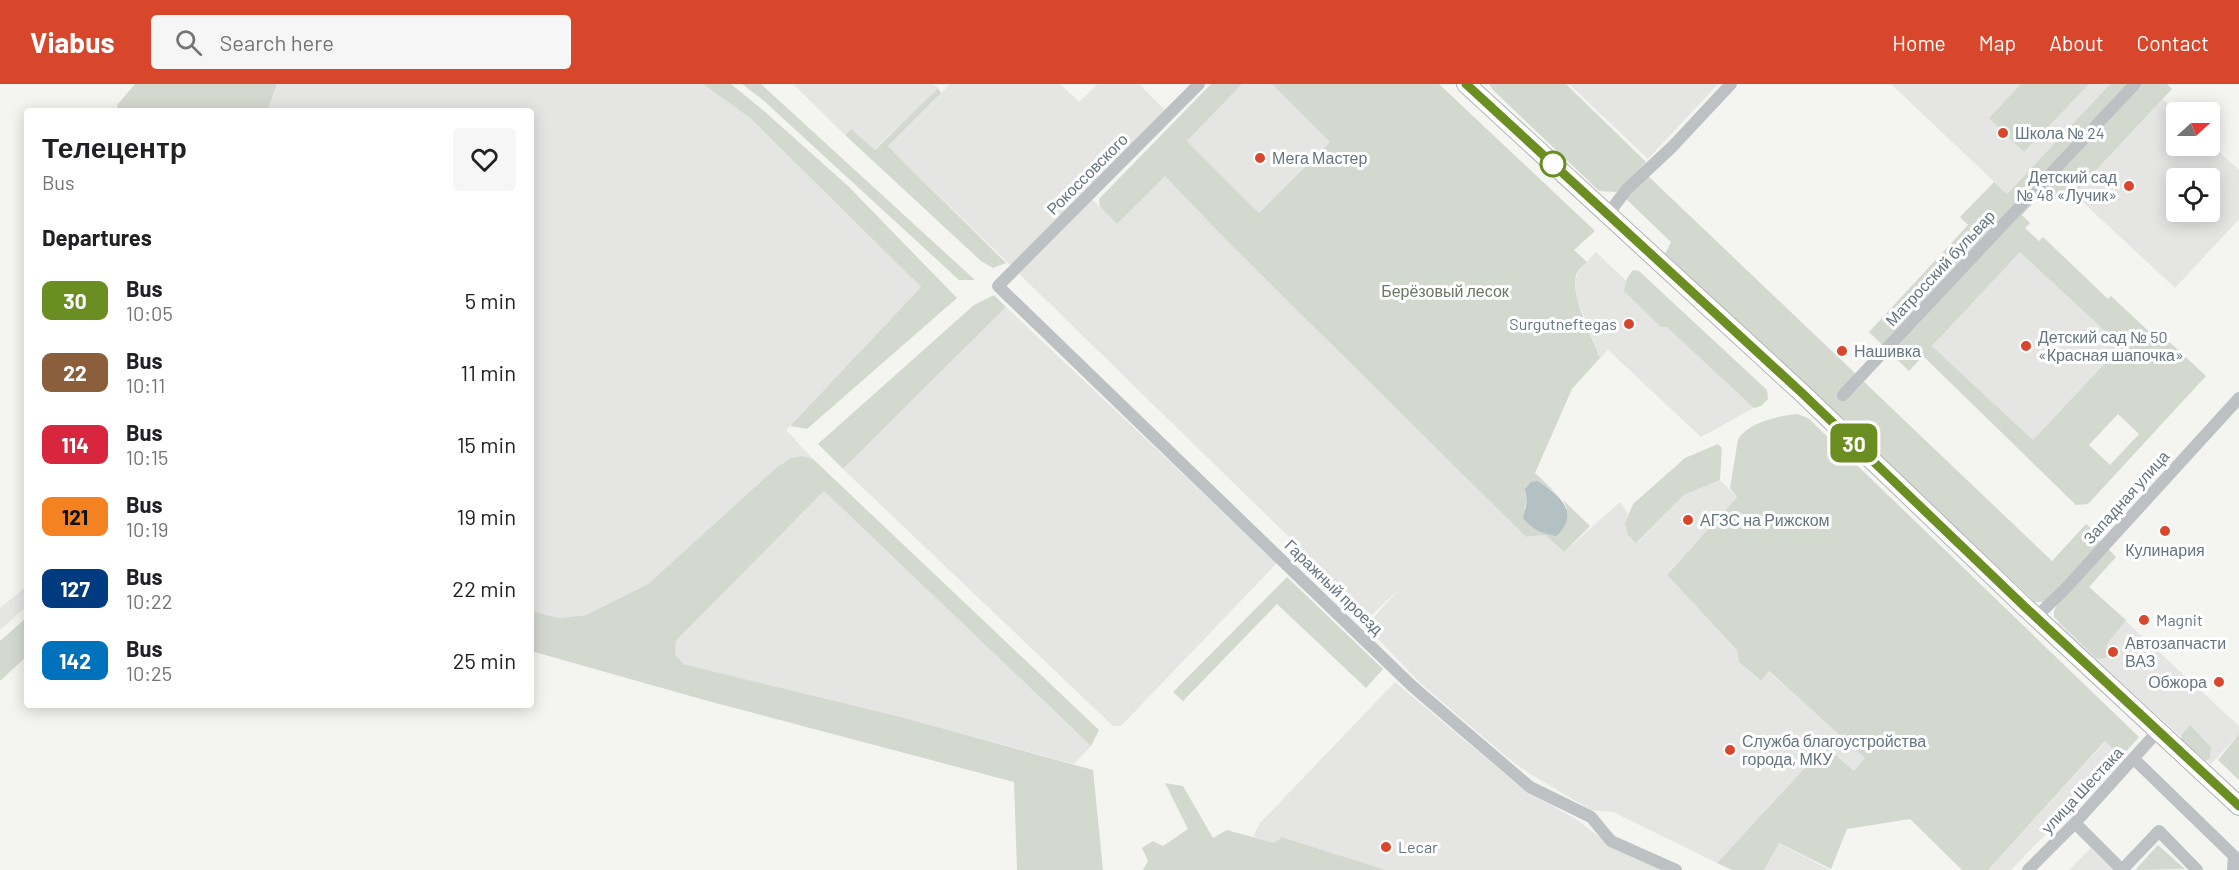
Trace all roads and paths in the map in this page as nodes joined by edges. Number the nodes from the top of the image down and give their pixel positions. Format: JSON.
{"nodes":[{"id":1,"x":1199,"y":84,"type":"edge"},
{"id":2,"x":1466,"y":84,"type":"edge"},
{"id":3,"x":1731,"y":84,"type":"edge"},
{"id":4,"x":2136,"y":84,"type":"edge"},
{"id":5,"x":1608,"y":214,"type":"junction"},
{"id":6,"x":998,"y":286,"type":"joint"},
{"id":7,"x":1843,"y":395,"type":"dead end"},
{"id":8,"x":2239,"y":398,"type":"edge"},
{"id":9,"x":2036,"y":617,"type":"junction"},
{"id":10,"x":2158,"y":731,"type":"junction"},
{"id":11,"x":2134,"y":759,"type":"junction"},
{"id":12,"x":2239,"y":806,"type":"edge"},
{"id":13,"x":2075,"y":823,"type":"junction"},
{"id":14,"x":1676,"y":870,"type":"edge"},
{"id":15,"x":2028,"y":870,"type":"edge"},
{"id":16,"x":2197,"y":870,"type":"edge"},
{"id":17,"x":2233,"y":870,"type":"edge"}],
"edges":[{"from":1,"to":6,"type":"street","name":"Рокоссовского"},
{"from":2,"to":5,"type":"highway"},
{"from":3,"to":5,"type":"street"},
{"from":4,"to":7,"type":"street","name":"Матросский бульвар"},
{"from":5,"to":9,"type":"highway"},
{"from":6,"to":14,"type":"street","name":"Гаражный проезд"},
{"from":8,"to":9,"type":"street","name":"Западная улица"},
{"from":9,"to":10,"type":"highway"},
{"from":10,"to":11,"type":"street","name":"улица Шестака"},
{"from":10,"to":12,"type":"highway"},
{"from":11,"to":13,"type":"street","name":"улица Шестака"},
{"from":11,"to":17,"type":"street"},
{"from":13,"to":15,"type":"street","name":"улица Шестака"},
{"from":13,"to":16,"type":"street"}]}
